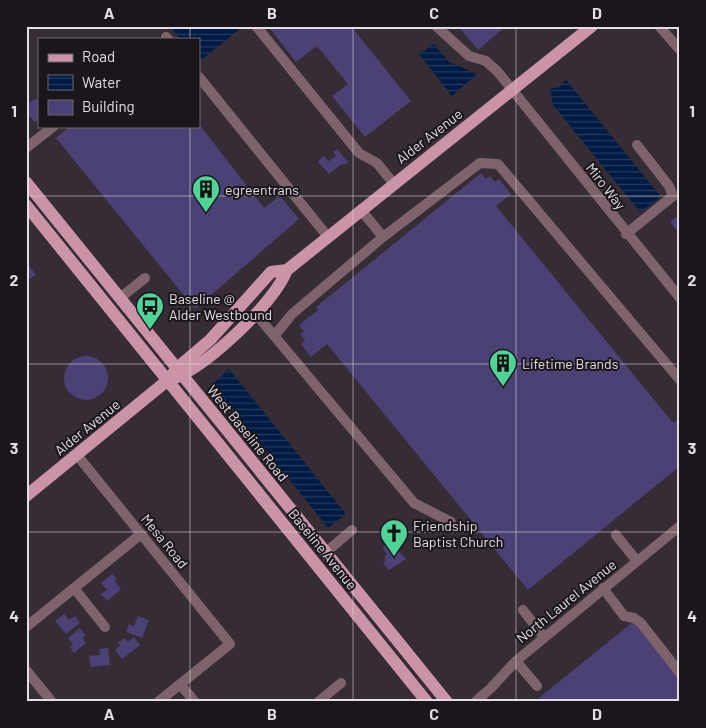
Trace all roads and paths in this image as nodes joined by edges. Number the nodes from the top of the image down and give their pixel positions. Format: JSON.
{"nodes":[{"id":1,"x":256,"y":26,"type":"edge"},
{"id":2,"x":436,"y":26,"type":"edge"},
{"id":3,"x":591,"y":26,"type":"edge"},
{"id":4,"x":663,"y":30,"type":"edge"},
{"id":5,"x":680,"y":50,"type":"edge"},
{"id":6,"x":200,"y":78,"type":"edge"},
{"id":7,"x":513,"y":90,"type":"junction"},
{"id":8,"x":51,"y":128,"type":"edge"},
{"id":9,"x":637,"y":145,"type":"dead end"},
{"id":10,"x":26,"y":148,"type":"edge"},
{"id":11,"x":26,"y":182,"type":"edge"},
{"id":12,"x":394,"y":184,"type":"junction"},
{"id":13,"x":26,"y":205,"type":"edge"},
{"id":14,"x":361,"y":210,"type":"junction"},
{"id":15,"x":626,"y":234,"type":"junction"},
{"id":16,"x":328,"y":237,"type":"junction"},
{"id":17,"x":383,"y":237,"type":"junction"},
{"id":18,"x":287,"y":270,"type":"junction"},
{"id":19,"x":146,"y":278,"type":"dead end"},
{"id":20,"x":120,"y":298,"type":"junction"},
{"id":21,"x":680,"y":298,"type":"edge"},
{"id":22,"x":255,"y":313,"type":"junction"},
{"id":23,"x":275,"y":335,"type":"junction"},
{"id":24,"x":179,"y":372,"type":"junction"},
{"id":25,"x":168,"y":380,"type":"junction"},
{"id":26,"x":680,"y":380,"type":"edge"},
{"id":27,"x":77,"y":455,"type":"junction"},
{"id":28,"x":26,"y":496,"type":"edge"},
{"id":29,"x":451,"y":522,"type":"dead end"},
{"id":30,"x":680,"y":526,"type":"edge"},
{"id":31,"x":352,"y":530,"type":"dead end"},
{"id":32,"x":141,"y":534,"type":"junction"},
{"id":33,"x":616,"y":535,"type":"dead end"},
{"id":34,"x":325,"y":553,"type":"junction"},
{"id":35,"x":637,"y":561,"type":"junction"},
{"id":36,"x":74,"y":588,"type":"junction"},
{"id":37,"x":603,"y":588,"type":"junction"},
{"id":38,"x":523,"y":610,"type":"dead end"},
{"id":39,"x":26,"y":627,"type":"edge"},
{"id":40,"x":105,"y":627,"type":"dead end"},
{"id":41,"x":544,"y":637,"type":"junction"},
{"id":42,"x":516,"y":660,"type":"junction"},
{"id":43,"x":26,"y":670,"type":"edge"},
{"id":44,"x":680,"y":673,"type":"edge"},
{"id":45,"x":341,"y":683,"type":"dead end"},
{"id":46,"x":180,"y":684,"type":"junction"},
{"id":47,"x":537,"y":686,"type":"dead end"},
{"id":48,"x":52,"y":702,"type":"edge"},
{"id":49,"x":158,"y":702,"type":"edge"},
{"id":50,"x":195,"y":702,"type":"edge"},
{"id":51,"x":318,"y":702,"type":"edge"},
{"id":52,"x":427,"y":702,"type":"edge"},
{"id":53,"x":447,"y":702,"type":"edge"},
{"id":54,"x":475,"y":702,"type":"edge"}],
"edges":[{"from":1,"to":12,"type":"street"},
{"from":2,"to":7,"type":"street","name":"Miro Way"},
{"from":3,"to":7,"type":"main road","name":"Alder Avenue"},
{"from":4,"to":5,"type":"street"},
{"from":6,"to":16,"type":"street"},
{"from":7,"to":12,"type":"main road","name":"Alder Avenue"},
{"from":7,"to":15,"type":"street","name":"Miro Way"},
{"from":8,"to":10,"type":"street"},
{"from":9,"to":15,"type":"street"},
{"from":11,"to":20,"type":"main road","name":"West Baseline Road"},
{"from":12,"to":14,"type":"main road","name":"Alder Avenue"},
{"from":13,"to":25,"type":"main road","name":"Baseline Avenue"},
{"from":14,"to":16,"type":"main road","name":"Alder Avenue"},
{"from":14,"to":17,"type":"street"},
{"from":15,"to":21,"type":"street","name":"Miro Way"},
{"from":16,"to":18,"type":"main road","name":"Alder Avenue"},
{"from":17,"to":23,"type":"street"},
{"from":17,"to":26,"type":"street"},
{"from":18,"to":22,"type":"main road","name":"Alder Avenue"},
{"from":18,"to":24,"type":"main road","name":"Alder Avenue"},
{"from":19,"to":20,"type":"street"},
{"from":20,"to":24,"type":"main road","name":"West Baseline Road"},
{"from":22,"to":23,"type":"street"},
{"from":22,"to":24,"type":"main road","name":"Alder Avenue"},
{"from":23,"to":29,"type":"street"},
{"from":24,"to":25,"type":"main road","name":"Alder Avenue"},
{"from":24,"to":34,"type":"main road","name":"West Baseline Road"},
{"from":25,"to":27,"type":"main road","name":"Alder Avenue"},
{"from":25,"to":52,"type":"main road","name":"Baseline Avenue"},
{"from":27,"to":28,"type":"main road","name":"Alder Avenue"},
{"from":27,"to":32,"type":"street","name":"Mesa Road"},
{"from":30,"to":35,"type":"street","name":"North Laurel Avenue"},
{"from":31,"to":34,"type":"street"},
{"from":32,"to":36,"type":"street"},
{"from":32,"to":46,"type":"street","name":"Mesa Road"},
{"from":33,"to":35,"type":"street"},
{"from":34,"to":53,"type":"main road","name":"West Baseline Road"},
{"from":35,"to":37,"type":"street","name":"North Laurel Avenue"},
{"from":36,"to":39,"type":"street"},
{"from":36,"to":40,"type":"street"},
{"from":37,"to":41,"type":"street","name":"North Laurel Avenue"},
{"from":37,"to":44,"type":"street"},
{"from":38,"to":41,"type":"street"},
{"from":41,"to":42,"type":"street","name":"North Laurel Avenue"},
{"from":42,"to":47,"type":"street"},
{"from":42,"to":54,"type":"street","name":"North Laurel Avenue"},
{"from":43,"to":48,"type":"street"},
{"from":45,"to":51,"type":"street"},
{"from":46,"to":49,"type":"street"},
{"from":46,"to":50,"type":"street"}]}
